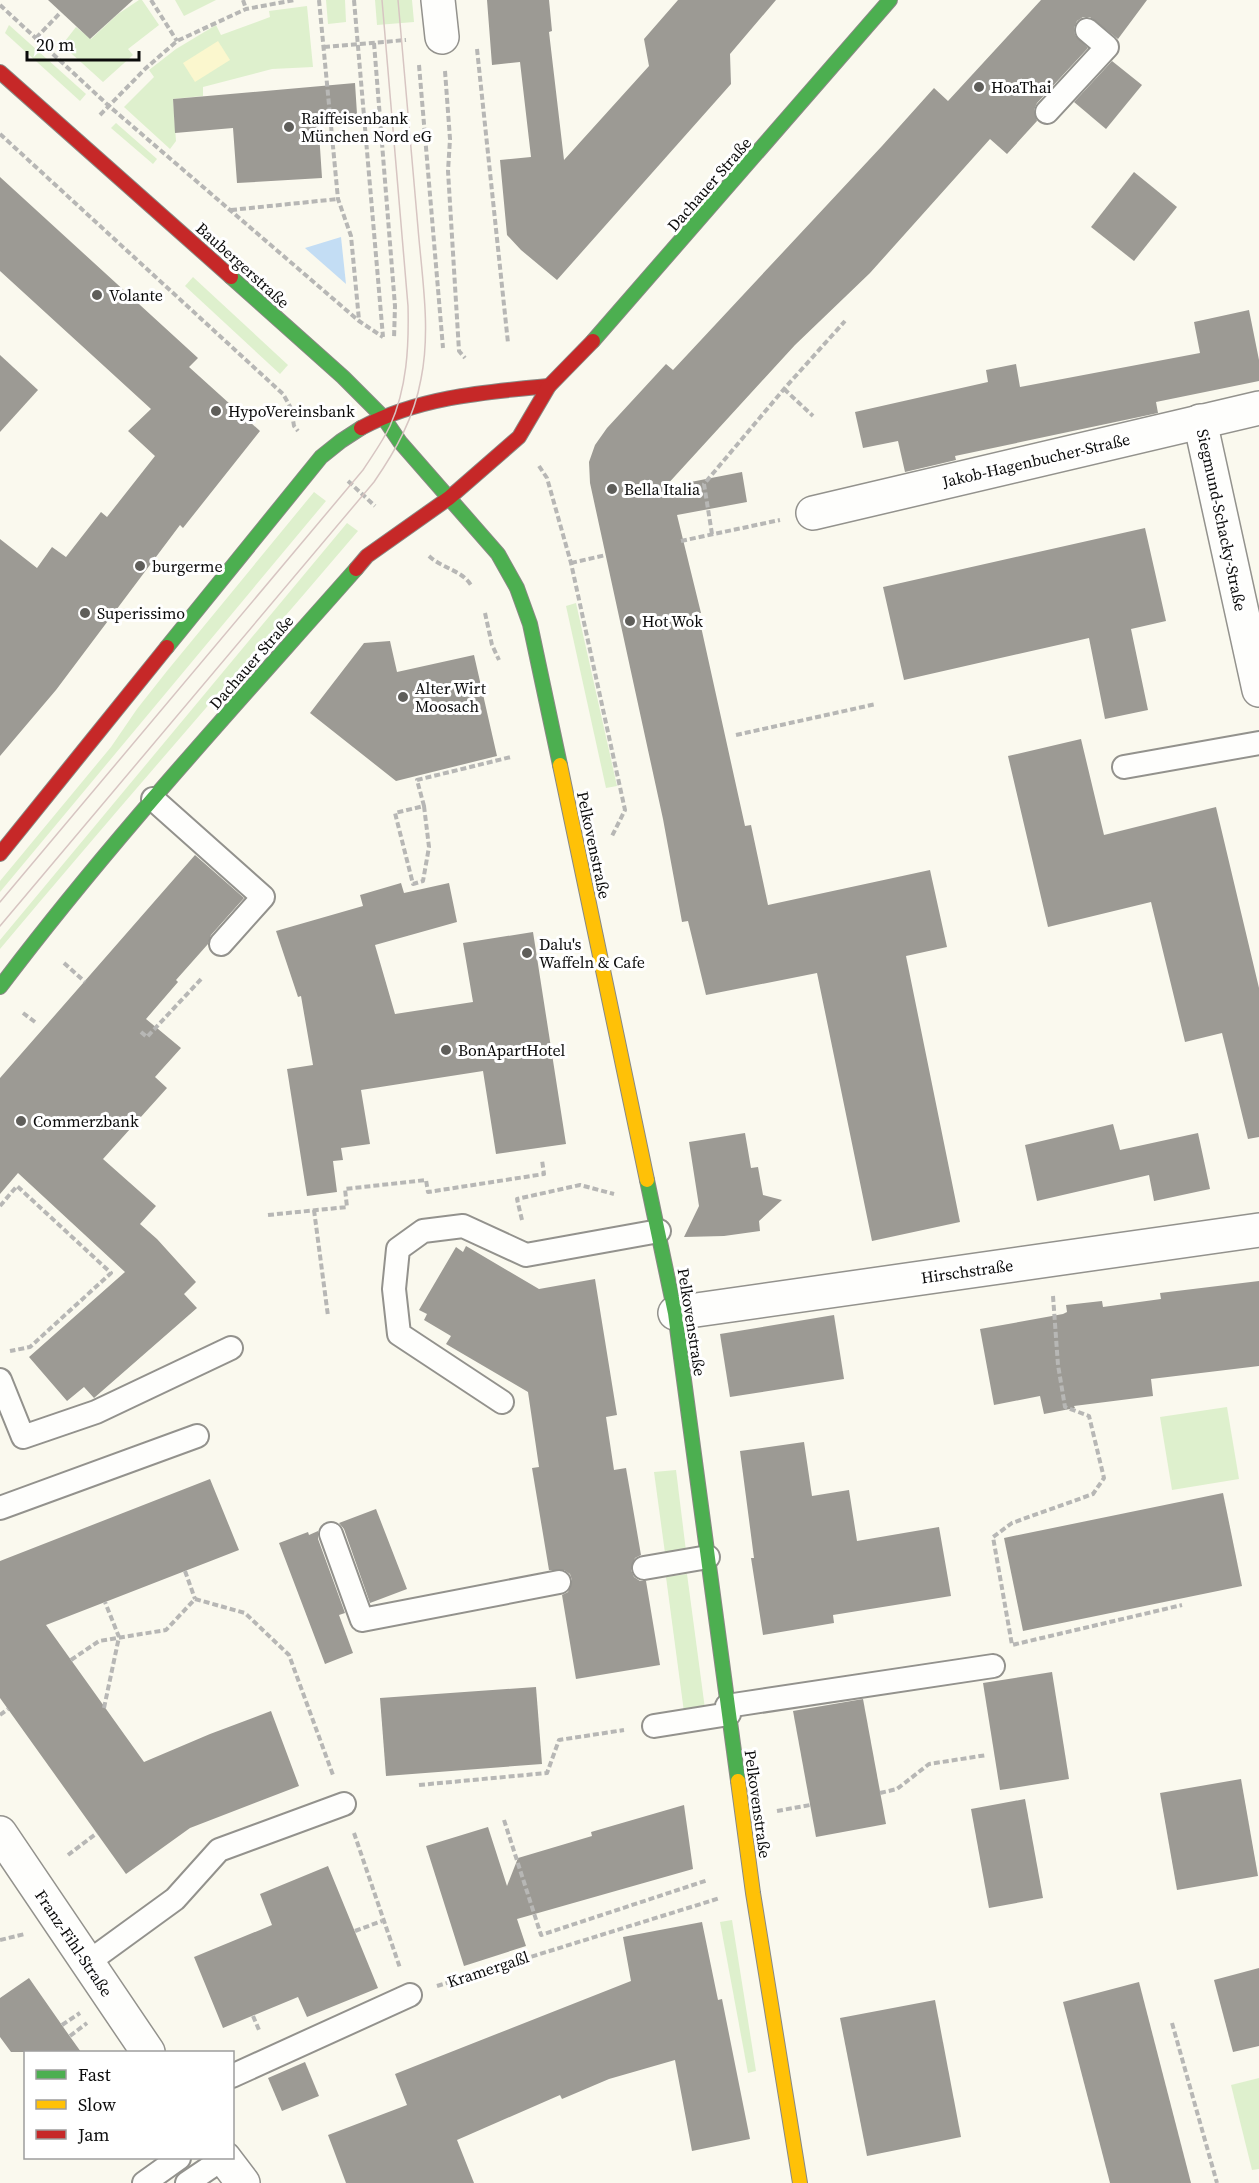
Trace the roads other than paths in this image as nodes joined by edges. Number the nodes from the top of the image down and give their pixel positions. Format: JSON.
{"nodes":[{"id":1,"x":438,"y":0,"type":"edge"},
{"id":2,"x":890,"y":0,"type":"edge"},
{"id":3,"x":1087,"y":30,"type":"dead end"},
{"id":4,"x":429,"y":38,"type":"road end"},
{"id":5,"x":0,"y":72,"type":"edge"},
{"id":6,"x":1047,"y":112,"type":"dead end"},
{"id":7,"x":549,"y":386,"type":"junction"},
{"id":8,"x":1259,"y":408,"type":"edge"},
{"id":9,"x":383,"y":417,"type":"junction"},
{"id":10,"x":1200,"y":421,"type":"junction"},
{"id":11,"x":449,"y":498,"type":"junction"},
{"id":12,"x":813,"y":513,"type":"road end"},
{"id":13,"x":1259,"y":690,"type":"edge"},
{"id":14,"x":1259,"y":743,"type":"edge"},
{"id":15,"x":1124,"y":767,"type":"dead end"},
{"id":16,"x":153,"y":799,"type":"junction"},
{"id":17,"x":0,"y":854,"type":"edge"},
{"id":18,"x":221,"y":944,"type":"dead end"},
{"id":19,"x":0,"y":987,"type":"edge"},
{"id":20,"x":1259,"y":1230,"type":"edge"},
{"id":21,"x":659,"y":1231,"type":"junction"},
{"id":22,"x":675,"y":1312,"type":"junction"},
{"id":23,"x":231,"y":1348,"type":"dead end"},
{"id":24,"x":0,"y":1380,"type":"edge"},
{"id":25,"x":502,"y":1402,"type":"dead end"},
{"id":26,"x":197,"y":1436,"type":"dead end"},
{"id":27,"x":0,"y":1508,"type":"edge"},
{"id":28,"x":331,"y":1534,"type":"dead end"},
{"id":29,"x":708,"y":1557,"type":"junction"},
{"id":30,"x":644,"y":1568,"type":"dead end"},
{"id":31,"x":560,"y":1582,"type":"dead end"},
{"id":32,"x":993,"y":1666,"type":"dead end"},
{"id":33,"x":728,"y":1710,"type":"junction"},
{"id":34,"x":654,"y":1726,"type":"road end"},
{"id":35,"x":344,"y":1804,"type":"road end"},
{"id":36,"x":0,"y":1833,"type":"edge"},
{"id":37,"x":87,"y":1963,"type":"junction"},
{"id":38,"x":410,"y":1995,"type":"road end"},
{"id":39,"x":147,"y":2051,"type":"edge"},
{"id":40,"x":234,"y":2075,"type":"edge"},
{"id":41,"x":176,"y":2159,"type":"edge"},
{"id":42,"x":223,"y":2159,"type":"edge"},
{"id":43,"x":225,"y":2159,"type":"edge"},
{"id":44,"x":144,"y":2183,"type":"edge"},
{"id":45,"x":187,"y":2183,"type":"edge"},
{"id":46,"x":243,"y":2183,"type":"edge"},
{"id":47,"x":800,"y":2183,"type":"edge"}],
"edges":[{"from":1,"to":4,"type":"street"},
{"from":2,"to":7,"type":"street","name":"Dachauer Straße"},
{"from":3,"to":6,"type":"lane"},
{"from":5,"to":9,"type":"street","name":"Baubergerstraße"},
{"from":7,"to":9,"type":"street"},
{"from":7,"to":11,"type":"street","name":"Dachauer Straße"},
{"from":8,"to":10,"type":"street","name":"Jakob-Hagenbucher-Straße"},
{"from":9,"to":11,"type":"street","name":"Baubergerstraße"},
{"from":9,"to":17,"type":"street"},
{"from":10,"to":12,"type":"street","name":"Jakob-Hagenbucher-Straße"},
{"from":10,"to":13,"type":"street","name":"Siegmund-Schacky-Straße"},
{"from":11,"to":16,"type":"street","name":"Dachauer Straße"},
{"from":11,"to":21,"type":"street","name":"Pelkovenstraße"},
{"from":14,"to":15,"type":"lane"},
{"from":16,"to":18,"type":"lane"},
{"from":16,"to":19,"type":"street","name":"Dachauer Straße"},
{"from":20,"to":22,"type":"street","name":"Hirschstraße"},
{"from":21,"to":22,"type":"street","name":"Pelkovenstraße"},
{"from":21,"to":25,"type":"lane"},
{"from":22,"to":29,"type":"street","name":"Pelkovenstraße"},
{"from":23,"to":24,"type":"lane"},
{"from":26,"to":27,"type":"lane"},
{"from":28,"to":31,"type":"lane"},
{"from":29,"to":30,"type":"lane"},
{"from":29,"to":33,"type":"street","name":"Pelkovenstraße"},
{"from":32,"to":33,"type":"lane"},
{"from":33,"to":34,"type":"lane"},
{"from":33,"to":47,"type":"street","name":"Pelkovenstraße"},
{"from":35,"to":37,"type":"lane"},
{"from":36,"to":37,"type":"street","name":"Franz-Fihl-Straße"},
{"from":37,"to":39,"type":"street","name":"Franz-Fihl-Straße"},
{"from":38,"to":40,"type":"lane"},
{"from":41,"to":44,"type":"lane"},
{"from":42,"to":45,"type":"lane"},
{"from":43,"to":46,"type":"street"}]}
